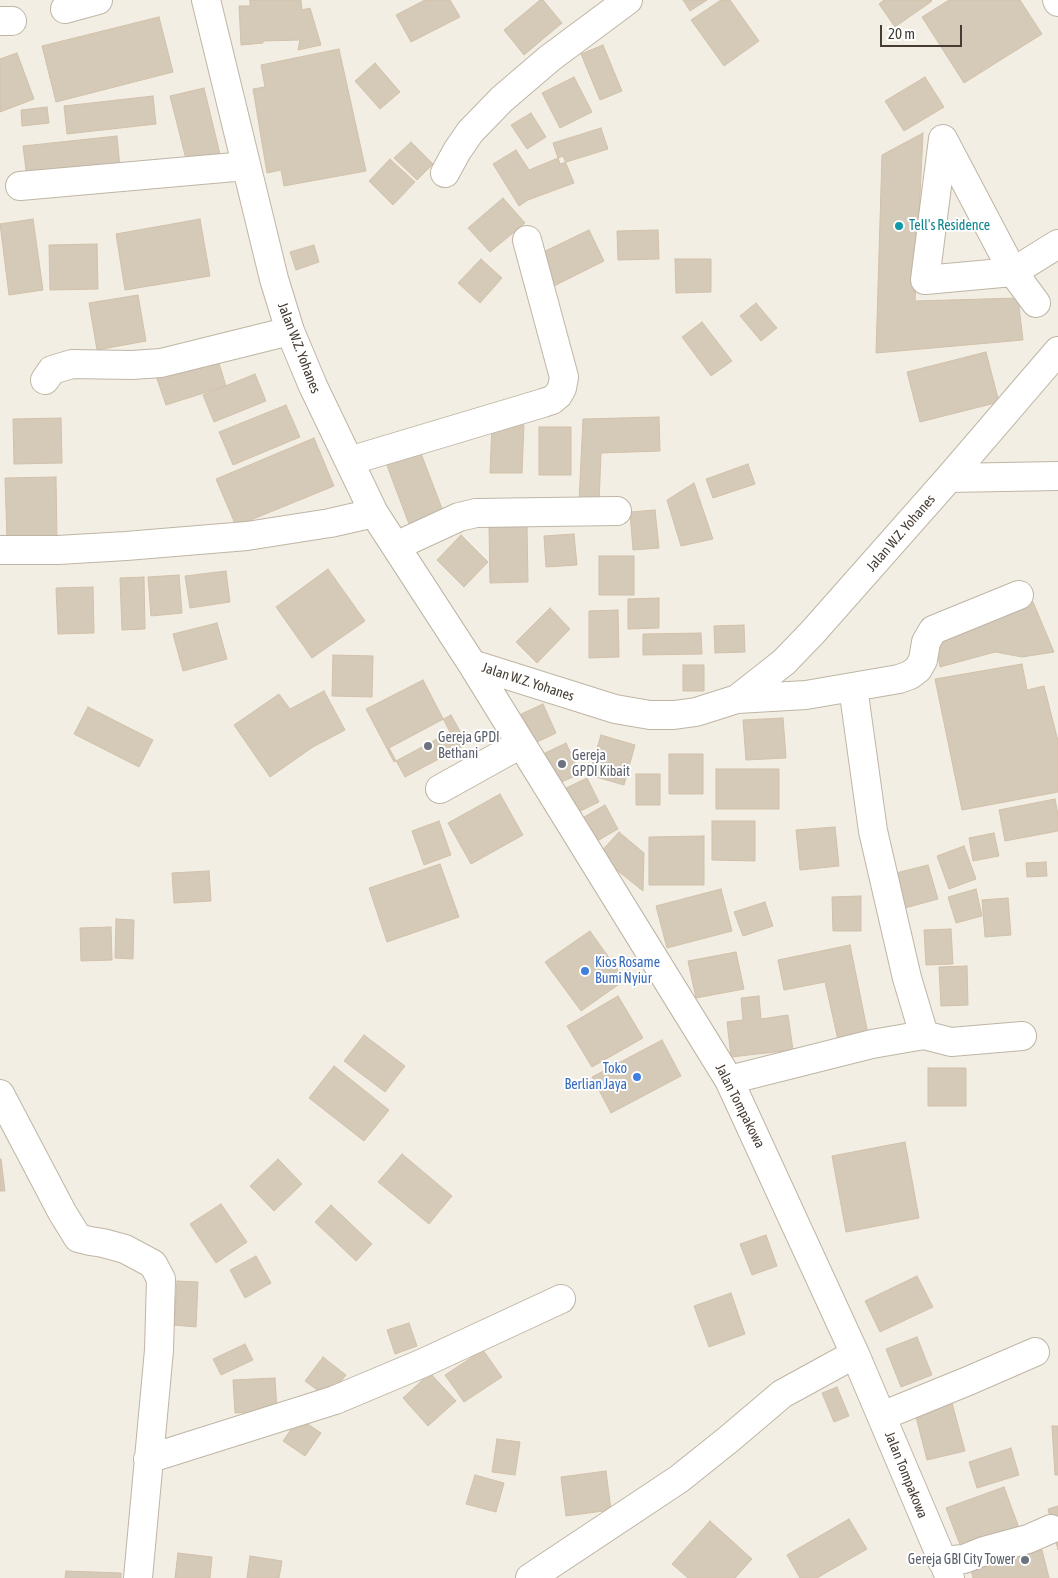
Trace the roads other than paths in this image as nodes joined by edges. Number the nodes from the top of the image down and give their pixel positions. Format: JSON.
{"nodes":[{"id":1,"x":98,"y":0,"type":"edge"},
{"id":2,"x":206,"y":0,"type":"edge"},
{"id":3,"x":628,"y":0,"type":"edge"},
{"id":4,"x":65,"y":9,"type":"dead end"},
{"id":5,"x":246,"y":166,"type":"junction"},
{"id":6,"x":445,"y":173,"type":"dead end"},
{"id":7,"x":20,"y":186,"type":"dead end"},
{"id":8,"x":527,"y":240,"type":"dead end"},
{"id":9,"x":1058,"y":244,"type":"edge"},
{"id":10,"x":1013,"y":272,"type":"junction"},
{"id":11,"x":1036,"y":303,"type":"dead end"},
{"id":12,"x":290,"y":331,"type":"junction"},
{"id":13,"x":1058,"y":351,"type":"edge"},
{"id":14,"x":45,"y":380,"type":"dead end"},
{"id":15,"x":349,"y":461,"type":"junction"},
{"id":16,"x":1058,"y":476,"type":"edge"},
{"id":17,"x":949,"y":478,"type":"junction"},
{"id":18,"x":617,"y":511,"type":"dead end"},
{"id":19,"x":374,"y":513,"type":"junction"},
{"id":20,"x":396,"y":546,"type":"junction"},
{"id":21,"x":0,"y":550,"type":"edge"},
{"id":22,"x":1019,"y":595,"type":"dead end"},
{"id":23,"x":472,"y":664,"type":"junction"},
{"id":24,"x":853,"y":687,"type":"junction"},
{"id":25,"x":737,"y":699,"type":"junction"},
{"id":26,"x":521,"y":744,"type":"junction"},
{"id":27,"x":440,"y":789,"type":"dead end"},
{"id":28,"x":924,"y":1034,"type":"junction"},
{"id":29,"x":1022,"y":1036,"type":"dead end"},
{"id":30,"x":729,"y":1080,"type":"junction"},
{"id":31,"x":2,"y":1102,"type":"edge"},
{"id":32,"x":560,"y":1299,"type":"dead end"},
{"id":33,"x":1035,"y":1352,"type":"dead end"},
{"id":34,"x":856,"y":1354,"type":"junction"},
{"id":35,"x":882,"y":1416,"type":"junction"},
{"id":36,"x":148,"y":1459,"type":"junction"},
{"id":37,"x":1051,"y":1529,"type":"dead end"},
{"id":38,"x":946,"y":1570,"type":"edge"},
{"id":39,"x":138,"y":1578,"type":"edge"},
{"id":40,"x":530,"y":1578,"type":"edge"}],
"edges":[{"from":1,"to":4,"type":"street"},
{"from":2,"to":5,"type":"street","name":"Jalan W.Z. Yohanes"},
{"from":3,"to":6,"type":"street"},
{"from":5,"to":7,"type":"street"},
{"from":5,"to":12,"type":"street","name":"Jalan W.Z. Yohanes"},
{"from":8,"to":15,"type":"street"},
{"from":9,"to":10,"type":"street"},
{"from":10,"to":10,"type":"street"},
{"from":10,"to":11,"type":"street"},
{"from":12,"to":14,"type":"street"},
{"from":12,"to":15,"type":"street","name":"Jalan W.Z. Yohanes"},
{"from":13,"to":17,"type":"street","name":"Jalan W.Z. Yohanes"},
{"from":15,"to":19,"type":"street","name":"Jalan W.Z. Yohanes"},
{"from":16,"to":17,"type":"street"},
{"from":17,"to":25,"type":"street","name":"Jalan W.Z. Yohanes"},
{"from":18,"to":20,"type":"street"},
{"from":19,"to":20,"type":"street","name":"Jalan W.Z. Yohanes"},
{"from":19,"to":21,"type":"street"},
{"from":20,"to":23,"type":"street","name":"Jalan W.Z. Yohanes"},
{"from":22,"to":24,"type":"street"},
{"from":23,"to":25,"type":"street","name":"Jalan W.Z. Yohanes"},
{"from":23,"to":26,"type":"street","name":"Jalan Tompakowa"},
{"from":24,"to":25,"type":"street"},
{"from":24,"to":28,"type":"street"},
{"from":26,"to":27,"type":"street"},
{"from":26,"to":30,"type":"street","name":"Jalan Tompakowa"},
{"from":28,"to":29,"type":"street"},
{"from":28,"to":30,"type":"street"},
{"from":30,"to":34,"type":"street","name":"Jalan Tompakowa"},
{"from":31,"to":36,"type":"street"},
{"from":32,"to":36,"type":"street"},
{"from":33,"to":35,"type":"street"},
{"from":34,"to":35,"type":"street","name":"Jalan Tompakowa"},
{"from":34,"to":40,"type":"street"},
{"from":35,"to":38,"type":"street","name":"Jalan Tompakowa"},
{"from":36,"to":39,"type":"street"},
{"from":37,"to":38,"type":"street"}]}
